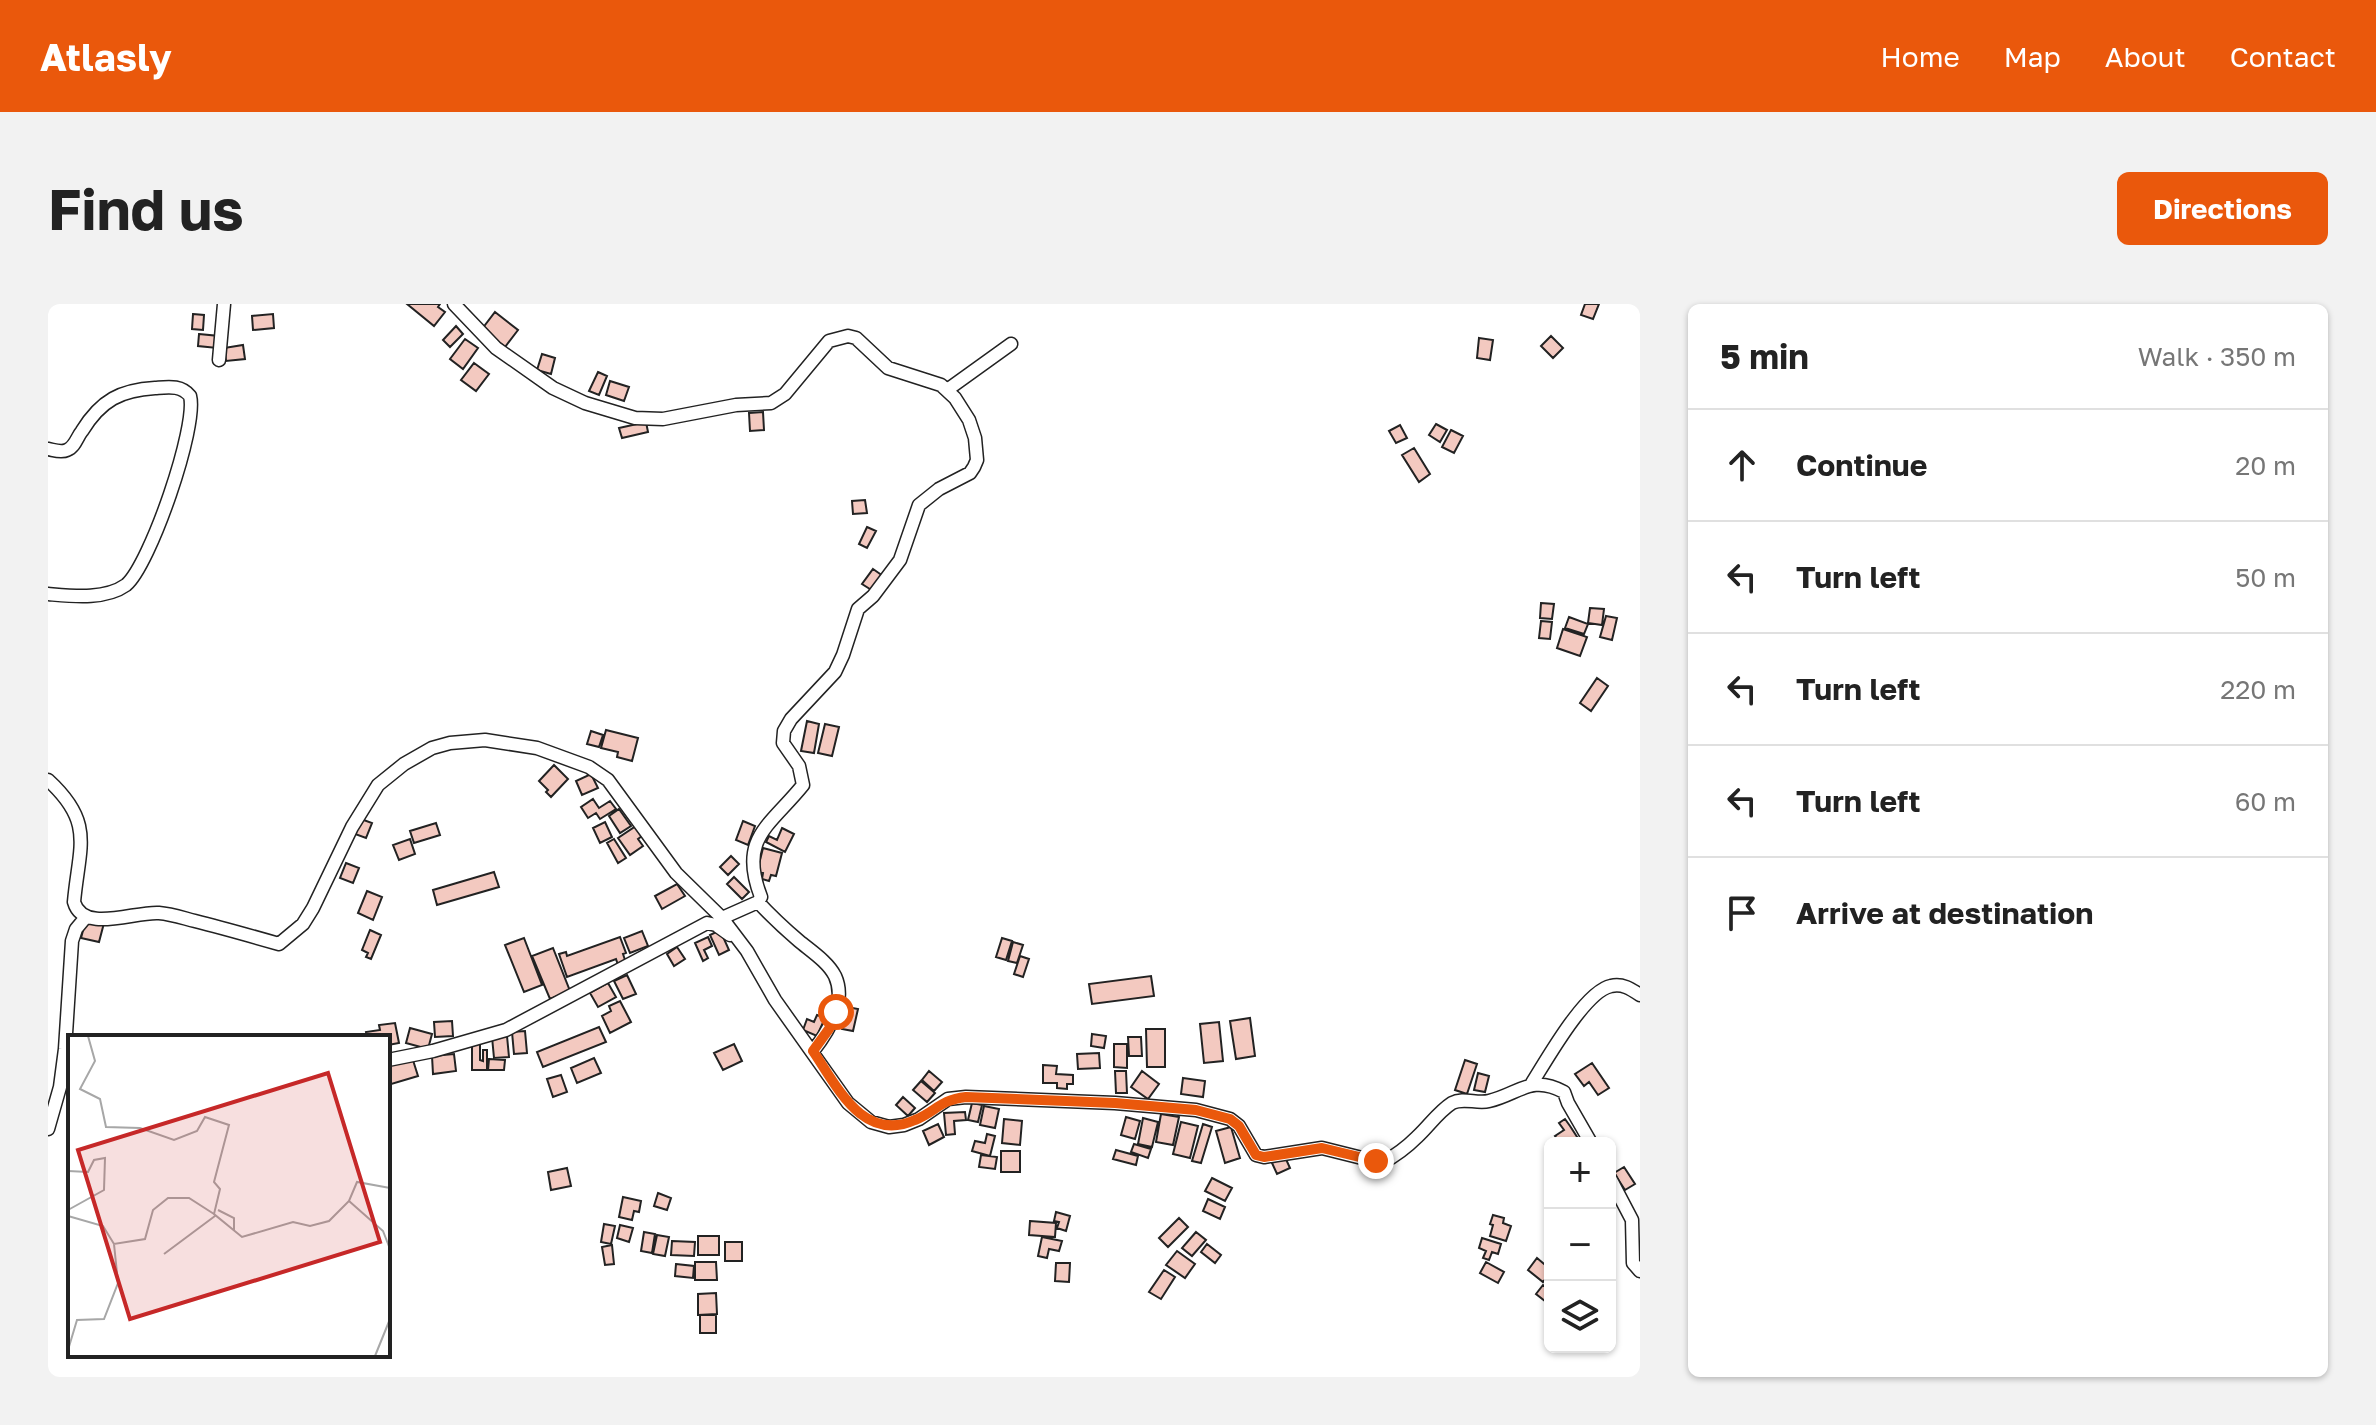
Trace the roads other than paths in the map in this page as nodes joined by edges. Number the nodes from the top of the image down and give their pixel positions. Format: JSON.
{"nodes":[{"id":1,"x":224,"y":304,"type":"edge"},
{"id":2,"x":454,"y":304,"type":"edge"},
{"id":3,"x":1011,"y":344,"type":"dead end"},
{"id":4,"x":219,"y":360,"type":"dead end"},
{"id":5,"x":947,"y":390,"type":"junction"},
{"id":6,"x":48,"y":449,"type":"edge"},
{"id":7,"x":48,"y":594,"type":"edge"},
{"id":8,"x":48,"y":780,"type":"edge"},
{"id":9,"x":758,"y":902,"type":"junction"},
{"id":10,"x":86,"y":917,"type":"junction"},
{"id":11,"x":722,"y":918,"type":"junction"},
{"id":12,"x":751,"y":958,"type":"junction"},
{"id":13,"x":1640,"y":995,"type":"edge"},
{"id":14,"x":813,"y":1051,"type":"junction"},
{"id":15,"x":390,"y":1060,"type":"edge"},
{"id":16,"x":1532,"y":1083,"type":"junction"},
{"id":17,"x":48,"y":1129,"type":"edge"},
{"id":18,"x":1588,"y":1137,"type":"edge"},
{"id":19,"x":1616,"y":1189,"type":"edge"},
{"id":20,"x":1640,"y":1271,"type":"edge"}],
"edges":[{"from":1,"to":4,"type":"street"},
{"from":2,"to":5,"type":"street"},
{"from":3,"to":5,"type":"street"},
{"from":5,"to":9,"type":"street"},
{"from":6,"to":7,"type":"street"},
{"from":8,"to":10,"type":"street"},
{"from":9,"to":11,"type":"street"},
{"from":9,"to":14,"type":"street"},
{"from":10,"to":11,"type":"street"},
{"from":10,"to":17,"type":"street"},
{"from":11,"to":12,"type":"street"},
{"from":12,"to":14,"type":"street"},
{"from":12,"to":15,"type":"street"},
{"from":13,"to":16,"type":"street"},
{"from":14,"to":16,"type":"street"},
{"from":16,"to":18,"type":"street"},
{"from":19,"to":20,"type":"street"}]}
